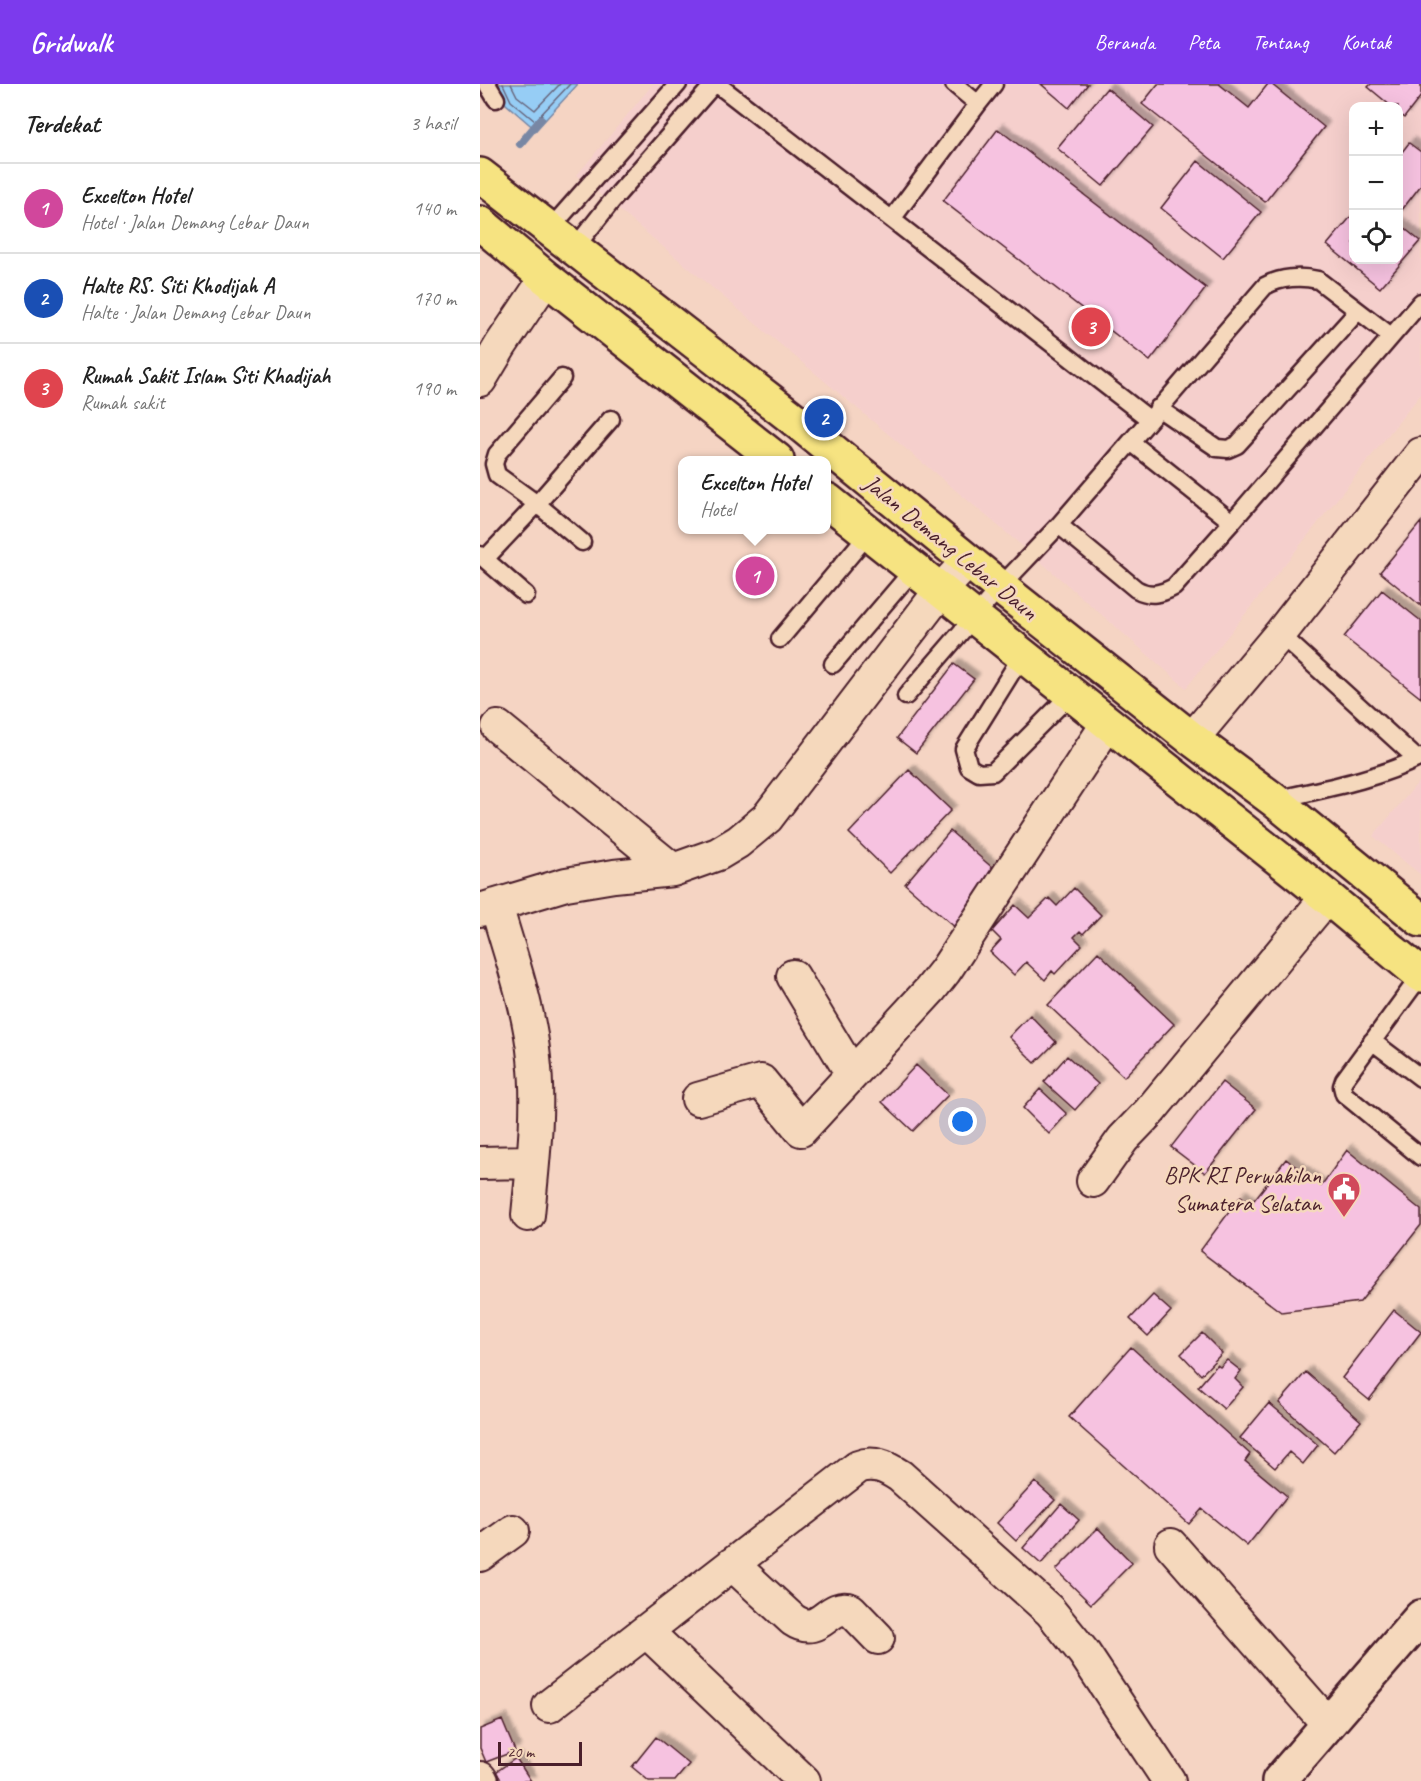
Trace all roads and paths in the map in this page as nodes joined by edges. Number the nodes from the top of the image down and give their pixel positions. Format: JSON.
{"nodes":[{"id":1,"x":487,"y":84,"type":"edge"},
{"id":2,"x":678,"y":84,"type":"edge"},
{"id":3,"x":716,"y":84,"type":"edge"},
{"id":4,"x":954,"y":84,"type":"edge"},
{"id":5,"x":994,"y":84,"type":"edge"},
{"id":6,"x":496,"y":99,"type":"dead end"},
{"id":7,"x":978,"y":104,"type":"junction"},
{"id":8,"x":480,"y":175,"type":"edge"},
{"id":9,"x":892,"y":219,"type":"junction"},
{"id":10,"x":480,"y":223,"type":"edge"},
{"id":11,"x":561,"y":240,"type":"junction"},
{"id":12,"x":546,"y":278,"type":"junction"},
{"id":13,"x":1421,"y":302,"type":"edge"},
{"id":14,"x":1358,"y":311,"type":"junction"},
{"id":15,"x":1391,"y":336,"type":"junction"},
{"id":16,"x":562,"y":378,"type":"dead end"},
{"id":17,"x":480,"y":380,"type":"edge"},
{"id":18,"x":1154,"y":413,"type":"junction"},
{"id":19,"x":611,"y":419,"type":"dead end"},
{"id":20,"x":1131,"y":442,"type":"junction"},
{"id":21,"x":1421,"y":454,"type":"edge"},
{"id":22,"x":772,"y":456,"type":"edge"},
{"id":23,"x":831,"y":503,"type":"edge"},
{"id":24,"x":537,"y":504,"type":"junction"},
{"id":25,"x":1232,"y":522,"type":"junction"},
{"id":26,"x":1059,"y":525,"type":"junction"},
{"id":27,"x":869,"y":533,"type":"junction"},
{"id":28,"x":582,"y":542,"type":"dead end"},
{"id":29,"x":483,"y":557,"type":"edge"},
{"id":30,"x":968,"y":561,"type":"junction"},
{"id":31,"x":914,"y":569,"type":"junction"},
{"id":32,"x":1000,"y":587,"type":"junction"},
{"id":33,"x":941,"y":590,"type":"junction"},
{"id":34,"x":526,"y":595,"type":"dead end"},
{"id":35,"x":975,"y":617,"type":"junction"},
{"id":36,"x":1280,"y":634,"type":"junction"},
{"id":37,"x":780,"y":639,"type":"dead end"},
{"id":38,"x":1023,"y":654,"type":"junction"},
{"id":39,"x":833,"y":664,"type":"dead end"},
{"id":40,"x":1071,"y":694,"type":"junction"},
{"id":41,"x":906,"y":696,"type":"dead end"},
{"id":42,"x":1108,"y":723,"type":"junction"},
{"id":43,"x":498,"y":727,"type":"dead end"},
{"id":44,"x":1192,"y":739,"type":"junction"},
{"id":45,"x":1419,"y":758,"type":"edge"},
{"id":46,"x":1274,"y":800,"type":"junction"},
{"id":47,"x":673,"y":870,"type":"junction"},
{"id":48,"x":1327,"y":897,"type":"junction"},
{"id":49,"x":488,"y":908,"type":"edge"},
{"id":50,"x":1421,"y":920,"type":"edge"},
{"id":51,"x":1421,"y":975,"type":"edge"},
{"id":52,"x":793,"y":976,"type":"dead end"},
{"id":53,"x":1372,"y":1041,"type":"junction"},
{"id":54,"x":852,"y":1074,"type":"junction"},
{"id":55,"x":1421,"y":1078,"type":"edge"},
{"id":56,"x":698,"y":1100,"type":"dead end"},
{"id":57,"x":1421,"y":1157,"type":"edge"},
{"id":58,"x":533,"y":1162,"type":"junction"},
{"id":59,"x":480,"y":1163,"type":"edge"},
{"id":60,"x":1093,"y":1181,"type":"dead end"},
{"id":61,"x":528,"y":1215,"type":"dead end"},
{"id":62,"x":513,"y":1531,"type":"dead end"},
{"id":63,"x":1171,"y":1545,"type":"dead end"},
{"id":64,"x":480,"y":1555,"type":"edge"},
{"id":65,"x":732,"y":1564,"type":"junction"},
{"id":66,"x":1421,"y":1617,"type":"edge"},
{"id":67,"x":646,"y":1631,"type":"junction"},
{"id":68,"x":878,"y":1638,"type":"dead end"},
{"id":69,"x":549,"y":1706,"type":"dead end"},
{"id":70,"x":1328,"y":1724,"type":"junction"},
{"id":71,"x":804,"y":1781,"type":"edge"},
{"id":72,"x":1169,"y":1781,"type":"edge"},
{"id":73,"x":1279,"y":1781,"type":"edge"}],
"edges":[{"from":1,"to":6,"type":"lane"},
{"from":2,"to":11,"type":"lane"},
{"from":3,"to":9,"type":"lane"},
{"from":3,"to":11,"type":"lane"},
{"from":4,"to":7,"type":"lane"},
{"from":5,"to":7,"type":"lane"},
{"from":7,"to":9,"type":"lane"},
{"from":8,"to":11,"type":"highway","name":"Jalan Demang Lebar Daun"},
{"from":9,"to":18,"type":"lane"},
{"from":10,"to":12,"type":"highway"},
{"from":11,"to":30,"type":"highway","name":"Jalan Demang Lebar Daun"},
{"from":12,"to":17,"type":"street"},
{"from":12,"to":22,"type":"highway"},
{"from":13,"to":15,"type":"lane"},
{"from":14,"to":15,"type":"lane"},
{"from":14,"to":18,"type":"lane"},
{"from":14,"to":18,"type":"lane"},
{"from":15,"to":25,"type":"lane"},
{"from":16,"to":24,"type":"lane"},
{"from":18,"to":20,"type":"lane"},
{"from":19,"to":24,"type":"lane"},
{"from":20,"to":25,"type":"lane"},
{"from":20,"to":26,"type":"lane"},
{"from":21,"to":36,"type":"street"},
{"from":23,"to":27,"type":"highway","name":"Jalan Demang Lebar Daun"},
{"from":24,"to":28,"type":"lane"},
{"from":24,"to":29,"type":"lane"},
{"from":25,"to":26,"type":"lane"},
{"from":26,"to":32,"type":"lane"},
{"from":27,"to":31,"type":"highway","name":"Jalan Demang Lebar Daun"},
{"from":27,"to":37,"type":"lane"},
{"from":29,"to":34,"type":"lane"},
{"from":30,"to":32,"type":"highway","name":"Jalan Demang Lebar Daun"},
{"from":30,"to":33,"type":"street"},
{"from":31,"to":33,"type":"highway","name":"Jalan Demang Lebar Daun"},
{"from":31,"to":39,"type":"lane"},
{"from":32,"to":35,"type":"lane"},
{"from":32,"to":44,"type":"highway","name":"Jalan Demang Lebar Daun"},
{"from":33,"to":35,"type":"highway","name":"Jalan Demang Lebar Daun"},
{"from":33,"to":47,"type":"street"},
{"from":35,"to":38,"type":"highway","name":"Jalan Demang Lebar Daun"},
{"from":35,"to":41,"type":"lane"},
{"from":36,"to":44,"type":"street"},
{"from":36,"to":45,"type":"lane"},
{"from":38,"to":40,"type":"highway","name":"Jalan Demang Lebar Daun"},
{"from":38,"to":40,"type":"lane"},
{"from":40,"to":42,"type":"highway","name":"Jalan Demang Lebar Daun"},
{"from":42,"to":48,"type":"highway","name":"Jalan Demang Lebar Daun"},
{"from":42,"to":54,"type":"street"},
{"from":43,"to":47,"type":"street"},
{"from":44,"to":46,"type":"highway","name":"Jalan Demang Lebar Daun"},
{"from":45,"to":46,"type":"lane"},
{"from":46,"to":50,"type":"highway","name":"Jalan Demang Lebar Daun"},
{"from":47,"to":49,"type":"street"},
{"from":48,"to":51,"type":"highway","name":"Jalan Demang Lebar Daun"},
{"from":48,"to":60,"type":"street"},
{"from":49,"to":58,"type":"street"},
{"from":51,"to":53,"type":"lane"},
{"from":52,"to":54,"type":"street"},
{"from":53,"to":55,"type":"lane"},
{"from":53,"to":57,"type":"lane"},
{"from":54,"to":56,"type":"street"},
{"from":58,"to":59,"type":"street"},
{"from":58,"to":61,"type":"street"},
{"from":62,"to":64,"type":"street"},
{"from":63,"to":70,"type":"street"},
{"from":65,"to":67,"type":"street"},
{"from":65,"to":68,"type":"street"},
{"from":65,"to":72,"type":"street"},
{"from":66,"to":70,"type":"street"},
{"from":67,"to":69,"type":"street"},
{"from":67,"to":71,"type":"street"},
{"from":70,"to":73,"type":"street"}]}
